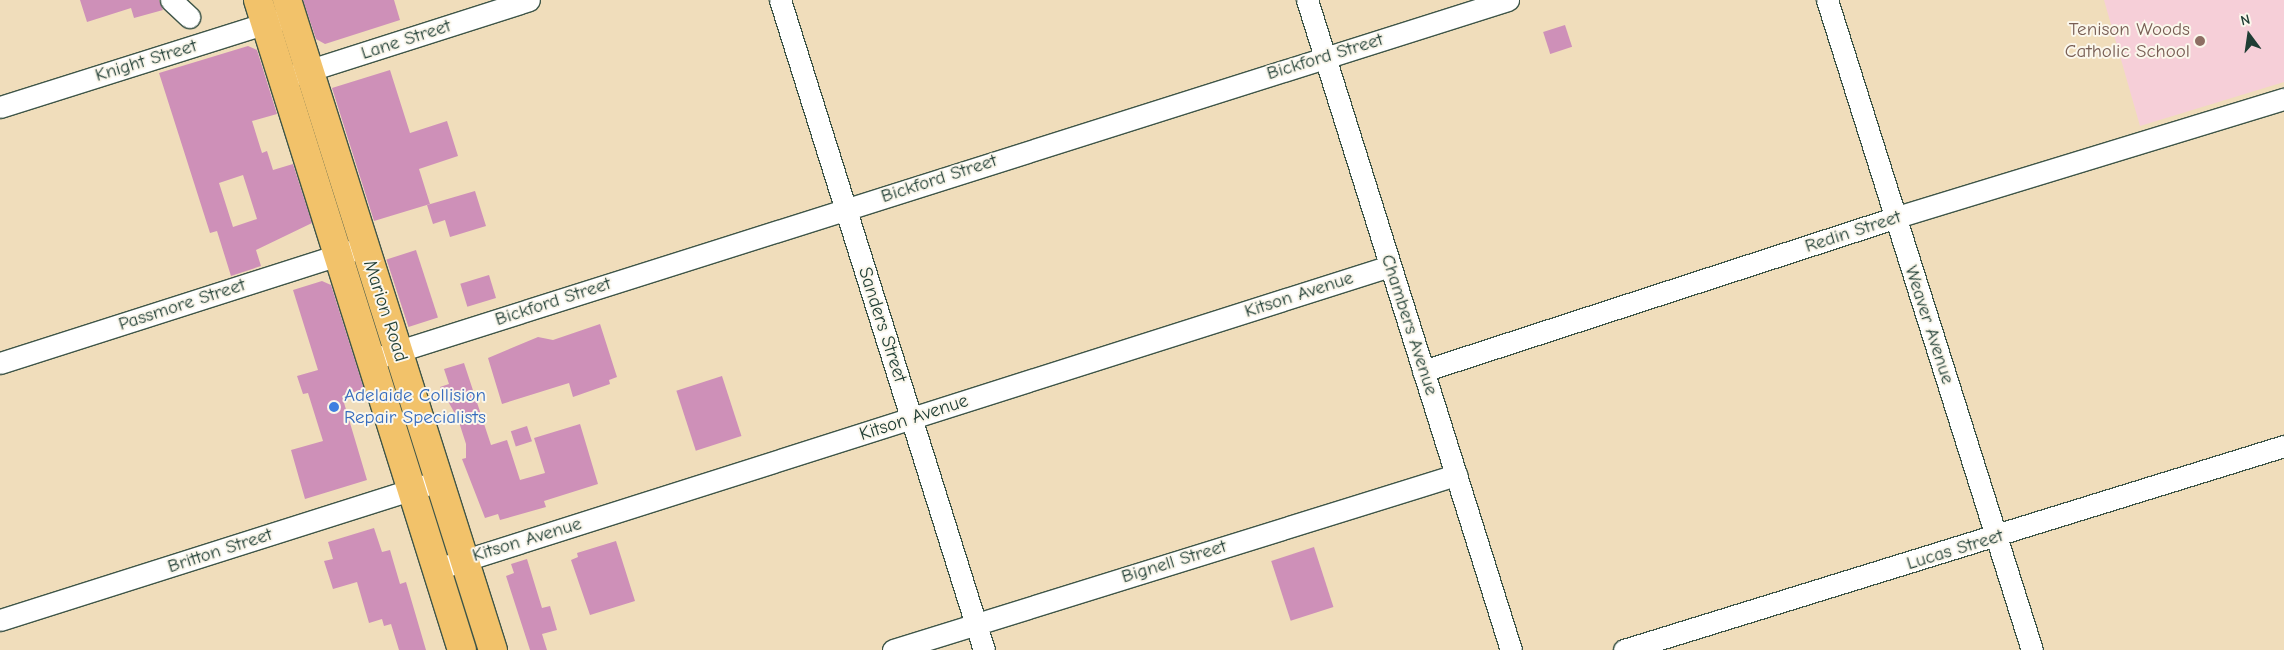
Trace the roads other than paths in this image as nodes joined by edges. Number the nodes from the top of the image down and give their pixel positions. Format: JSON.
{"nodes":[{"id":1,"x":171,"y":0,"type":"edge"},
{"id":2,"x":529,"y":0,"type":"edge"},
{"id":3,"x":780,"y":0,"type":"edge"},
{"id":4,"x":1306,"y":0,"type":"edge"},
{"id":5,"x":1508,"y":0,"type":"edge"},
{"id":6,"x":1827,"y":0,"type":"edge"},
{"id":7,"x":289,"y":7,"type":"edge"},
{"id":8,"x":262,"y":12,"type":"edge"},
{"id":9,"x":189,"y":17,"type":"dead end"},
{"id":10,"x":1324,"y":57,"type":"junction"},
{"id":11,"x":308,"y":71,"type":"junction"},
{"id":12,"x":282,"y":79,"type":"junction"},
{"id":13,"x":2284,"y":99,"type":"edge"},
{"id":14,"x":0,"y":107,"type":"edge"},
{"id":15,"x":845,"y":208,"type":"junction"},
{"id":16,"x":1894,"y":218,"type":"junction"},
{"id":17,"x":365,"y":248,"type":"junction"},
{"id":18,"x":338,"y":256,"type":"junction"},
{"id":19,"x":1390,"y":266,"type":"junction"},
{"id":20,"x":398,"y":351,"type":"junction"},
{"id":21,"x":371,"y":360,"type":"junction"},
{"id":22,"x":0,"y":363,"type":"edge"},
{"id":23,"x":1423,"y":371,"type":"junction"},
{"id":24,"x":912,"y":418,"type":"junction"},
{"id":25,"x":2284,"y":446,"type":"edge"},
{"id":26,"x":1456,"y":475,"type":"junction"},
{"id":27,"x":439,"y":481,"type":"junction"},
{"id":28,"x":413,"y":489,"type":"junction"},
{"id":29,"x":1997,"y":537,"type":"junction"},
{"id":30,"x":464,"y":560,"type":"junction"},
{"id":31,"x":437,"y":569,"type":"junction"},
{"id":32,"x":0,"y":620,"type":"edge"},
{"id":33,"x":976,"y":624,"type":"junction"},
{"id":34,"x":462,"y":650,"type":"edge"},
{"id":35,"x":493,"y":650,"type":"edge"},
{"id":36,"x":893,"y":650,"type":"edge"},
{"id":37,"x":984,"y":650,"type":"edge"},
{"id":38,"x":1511,"y":650,"type":"edge"},
{"id":39,"x":1624,"y":650,"type":"edge"},
{"id":40,"x":2032,"y":650,"type":"edge"}],
"edges":[{"from":1,"to":9,"type":"street"},
{"from":2,"to":11,"type":"street","name":"Lane Street"},
{"from":3,"to":15,"type":"street","name":"Sanders Street"},
{"from":4,"to":10,"type":"street","name":"Chambers Avenue"},
{"from":5,"to":10,"type":"street","name":"Bickford Street"},
{"from":6,"to":16,"type":"street","name":"Weaver Avenue"},
{"from":7,"to":8,"type":"street","name":"Knight Street"},
{"from":7,"to":11,"type":"main road","name":"Marion Road"},
{"from":8,"to":12,"type":"main road","name":"Marion Road"},
{"from":8,"to":14,"type":"street","name":"Knight Street"},
{"from":10,"to":15,"type":"street","name":"Bickford Street"},
{"from":10,"to":19,"type":"street","name":"Chambers Avenue"},
{"from":11,"to":12,"type":"street","name":"Lane Street"},
{"from":11,"to":17,"type":"main road","name":"Marion Road"},
{"from":12,"to":18,"type":"main road","name":"Marion Road"},
{"from":13,"to":16,"type":"street","name":"Redin Street"},
{"from":15,"to":20,"type":"street","name":"Bickford Street"},
{"from":15,"to":24,"type":"street","name":"Sanders Street"},
{"from":16,"to":23,"type":"street","name":"Redin Street"},
{"from":16,"to":29,"type":"street","name":"Weaver Avenue"},
{"from":17,"to":18,"type":"street","name":"Passmore Street"},
{"from":17,"to":20,"type":"main road","name":"Marion Road"},
{"from":18,"to":21,"type":"main road","name":"Marion Road"},
{"from":18,"to":22,"type":"street","name":"Passmore Street"},
{"from":19,"to":23,"type":"street","name":"Chambers Avenue"},
{"from":19,"to":24,"type":"street","name":"Kitson Avenue"},
{"from":20,"to":21,"type":"street","name":"Bickford Street"},
{"from":20,"to":27,"type":"main road","name":"Marion Road"},
{"from":21,"to":28,"type":"main road","name":"Marion Road"},
{"from":23,"to":26,"type":"street","name":"Chambers Avenue"},
{"from":24,"to":30,"type":"street","name":"Kitson Avenue"},
{"from":24,"to":33,"type":"street","name":"Sanders Street"},
{"from":25,"to":29,"type":"street","name":"Lucas Street"},
{"from":26,"to":33,"type":"street","name":"Bignell Street"},
{"from":26,"to":38,"type":"street","name":"Chambers Avenue"},
{"from":27,"to":28,"type":"street","name":"Britton Street"},
{"from":27,"to":30,"type":"main road","name":"Marion Road"},
{"from":28,"to":31,"type":"main road","name":"Marion Road"},
{"from":28,"to":32,"type":"street","name":"Britton Street"},
{"from":29,"to":39,"type":"street","name":"Lucas Street"},
{"from":29,"to":40,"type":"street","name":"Weaver Avenue"},
{"from":30,"to":31,"type":"street","name":"Kitson Avenue"},
{"from":30,"to":35,"type":"main road","name":"Marion Road"},
{"from":31,"to":34,"type":"main road","name":"Marion Road"},
{"from":33,"to":36,"type":"street","name":"Bignell Street"},
{"from":33,"to":37,"type":"street","name":"Sanders Street"}]}
